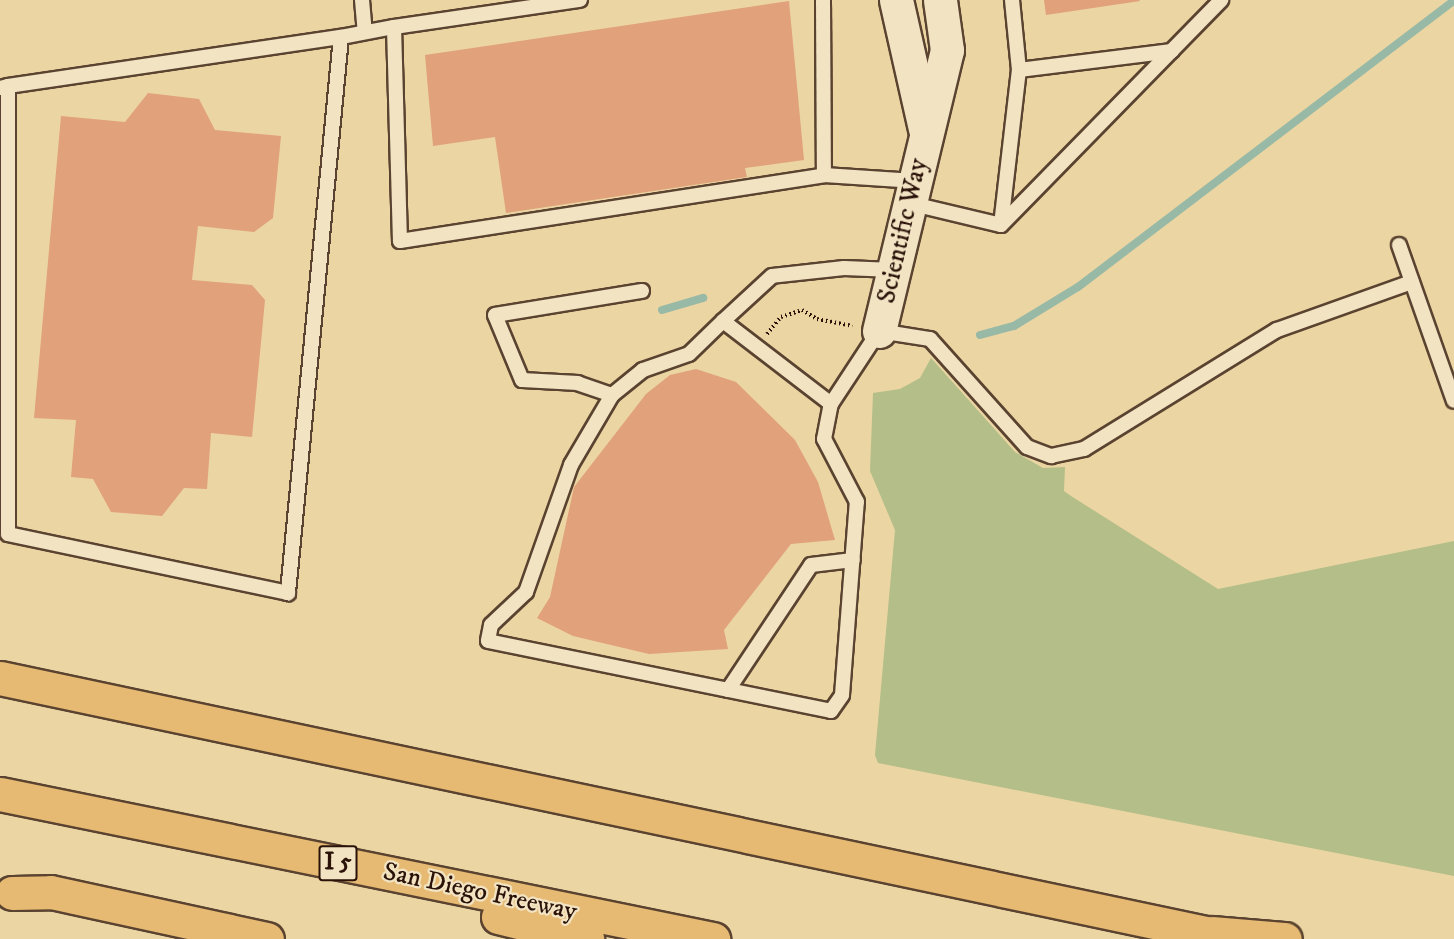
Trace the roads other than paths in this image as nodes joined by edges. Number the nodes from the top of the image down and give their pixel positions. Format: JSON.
{"nodes":[{"id":1,"x":362,"y":0,"type":"edge"},
{"id":2,"x":580,"y":0,"type":"edge"},
{"id":3,"x":823,"y":0,"type":"edge"},
{"id":4,"x":896,"y":0,"type":"edge"},
{"id":5,"x":940,"y":0,"type":"edge"},
{"id":6,"x":1012,"y":0,"type":"edge"},
{"id":7,"x":1221,"y":0,"type":"edge"},
{"id":8,"x":394,"y":27,"type":"junction"},
{"id":9,"x":365,"y":32,"type":"junction"},
{"id":10,"x":341,"y":37,"type":"junction"},
{"id":11,"x":1172,"y":51,"type":"junction"},
{"id":12,"x":1019,"y":70,"type":"junction"},
{"id":13,"x":4,"y":87,"type":"edge"},
{"id":14,"x":925,"y":131,"type":"junction"},
{"id":15,"x":824,"y":175,"type":"junction"},
{"id":16,"x":915,"y":193,"type":"junction"},
{"id":17,"x":1001,"y":225,"type":"junction"},
{"id":18,"x":1399,"y":244,"type":"dead end"},
{"id":19,"x":896,"y":270,"type":"junction"},
{"id":20,"x":1412,"y":282,"type":"junction"},
{"id":21,"x":642,"y":291,"type":"dead end"},
{"id":22,"x":723,"y":321,"type":"junction"},
{"id":23,"x":879,"y":331,"type":"junction"},
{"id":24,"x":612,"y":395,"type":"junction"},
{"id":25,"x":1454,"y":400,"type":"edge"},
{"id":26,"x":831,"y":404,"type":"junction"},
{"id":27,"x":853,"y":560,"type":"junction"},
{"id":28,"x":0,"y":678,"type":"edge"},
{"id":29,"x":728,"y":690,"type":"junction"},
{"id":30,"x":0,"y":794,"type":"edge"},
{"id":31,"x":6,"y":891,"type":"edge"},
{"id":32,"x":1219,"y":936,"type":"edge"},
{"id":33,"x":180,"y":939,"type":"edge"},
{"id":34,"x":267,"y":939,"type":"edge"},
{"id":35,"x":587,"y":939,"type":"edge"},
{"id":36,"x":713,"y":939,"type":"edge"},
{"id":37,"x":1285,"y":939,"type":"edge"}],
"edges":[{"from":1,"to":9,"type":"lane"},
{"from":2,"to":8,"type":"lane"},
{"from":3,"to":15,"type":"lane"},
{"from":4,"to":14,"type":"street","name":"Scientific Way"},
{"from":5,"to":14,"type":"street","name":"Scientific Way"},
{"from":6,"to":12,"type":"lane"},
{"from":7,"to":11,"type":"lane"},
{"from":8,"to":9,"type":"lane"},
{"from":8,"to":15,"type":"lane"},
{"from":9,"to":10,"type":"lane"},
{"from":10,"to":13,"type":"lane"},
{"from":10,"to":13,"type":"lane"},
{"from":11,"to":12,"type":"lane"},
{"from":11,"to":17,"type":"lane"},
{"from":12,"to":17,"type":"lane"},
{"from":14,"to":16,"type":"street","name":"Scientific Way"},
{"from":15,"to":16,"type":"lane"},
{"from":16,"to":17,"type":"lane"},
{"from":16,"to":19,"type":"street","name":"Scientific Way"},
{"from":18,"to":20,"type":"lane"},
{"from":19,"to":22,"type":"lane"},
{"from":19,"to":23,"type":"street","name":"Scientific Way"},
{"from":20,"to":23,"type":"lane"},
{"from":20,"to":25,"type":"lane"},
{"from":21,"to":24,"type":"lane"},
{"from":22,"to":24,"type":"lane"},
{"from":22,"to":26,"type":"lane"},
{"from":23,"to":26,"type":"lane"},
{"from":24,"to":29,"type":"lane"},
{"from":26,"to":27,"type":"lane"},
{"from":27,"to":29,"type":"lane"},
{"from":27,"to":29,"type":"lane"},
{"from":28,"to":32,"type":"highway"},
{"from":30,"to":35,"type":"highway"},
{"from":30,"to":36,"type":"highway","name":"San Diego Freeway","number":"I 5"},
{"from":31,"to":33,"type":"highway"},
{"from":31,"to":34,"type":"highway"},
{"from":32,"to":37,"type":"highway"}]}
